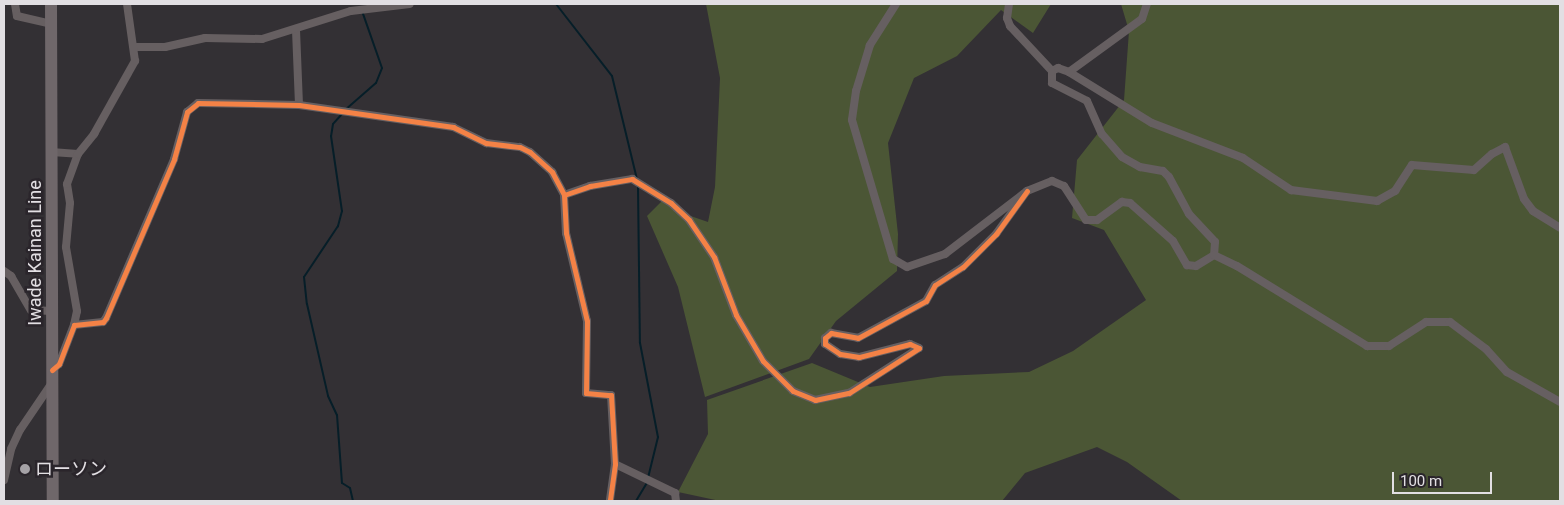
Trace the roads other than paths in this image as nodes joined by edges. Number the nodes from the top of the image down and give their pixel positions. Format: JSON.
{"nodes":[{"id":1,"x":15,"y":4,"type":"edge"},
{"id":2,"x":51,"y":4,"type":"edge"},
{"id":3,"x":127,"y":4,"type":"edge"},
{"id":4,"x":410,"y":4,"type":"edge"},
{"id":5,"x":896,"y":4,"type":"edge"},
{"id":6,"x":1009,"y":4,"type":"edge"},
{"id":7,"x":1147,"y":4,"type":"edge"},
{"id":8,"x":51,"y":24,"type":"junction"},
{"id":9,"x":296,"y":30,"type":"junction"},
{"id":10,"x":136,"y":47,"type":"junction"},
{"id":11,"x":1052,"y":71,"type":"junction"},
{"id":12,"x":1069,"y":72,"type":"junction"},
{"id":13,"x":299,"y":105,"type":"junction"},
{"id":14,"x":51,"y":152,"type":"junction"},
{"id":15,"x":78,"y":154,"type":"junction"},
{"id":16,"x":1027,"y":191,"type":"junction"},
{"id":17,"x":564,"y":195,"type":"junction"},
{"id":18,"x":1560,"y":228,"type":"edge"},
{"id":19,"x":1214,"y":255,"type":"junction"},
{"id":20,"x":4,"y":271,"type":"edge"},
{"id":21,"x":52,"y":311,"type":"junction"},
{"id":22,"x":74,"y":324,"type":"junction"},
{"id":23,"x":52,"y":377,"type":"junction"},
{"id":24,"x":1560,"y":402,"type":"edge"},
{"id":25,"x":615,"y":464,"type":"junction"},
{"id":26,"x":4,"y":480,"type":"edge"},
{"id":27,"x":53,"y":501,"type":"edge"},
{"id":28,"x":610,"y":501,"type":"edge"},
{"id":29,"x":676,"y":501,"type":"edge"}],
"edges":[{"from":1,"to":8,"type":"street"},
{"from":2,"to":8,"type":"main road","name":"Iwade Kainan Line"},
{"from":3,"to":10,"type":"street"},
{"from":4,"to":9,"type":"street"},
{"from":5,"to":16,"type":"street"},
{"from":6,"to":11,"type":"street"},
{"from":7,"to":12,"type":"street"},
{"from":8,"to":14,"type":"main road","name":"Iwade Kainan Line"},
{"from":9,"to":10,"type":"street"},
{"from":9,"to":13,"type":"street"},
{"from":10,"to":15,"type":"street"},
{"from":11,"to":12,"type":"street"},
{"from":11,"to":19,"type":"street"},
{"from":12,"to":18,"type":"street"},
{"from":13,"to":17,"type":"street"},
{"from":13,"to":22,"type":"street"},
{"from":14,"to":15,"type":"street"},
{"from":14,"to":21,"type":"main road","name":"Iwade Kainan Line"},
{"from":15,"to":22,"type":"street"},
{"from":16,"to":17,"type":"street"},
{"from":16,"to":19,"type":"street"},
{"from":17,"to":25,"type":"street"},
{"from":19,"to":24,"type":"street"},
{"from":20,"to":21,"type":"street"},
{"from":21,"to":23,"type":"main road","name":"Iwade Kainan Line"},
{"from":22,"to":23,"type":"street"},
{"from":23,"to":26,"type":"street"},
{"from":23,"to":27,"type":"main road","name":"Iwade Kainan Line"},
{"from":25,"to":28,"type":"street"},
{"from":25,"to":29,"type":"street"}]}
